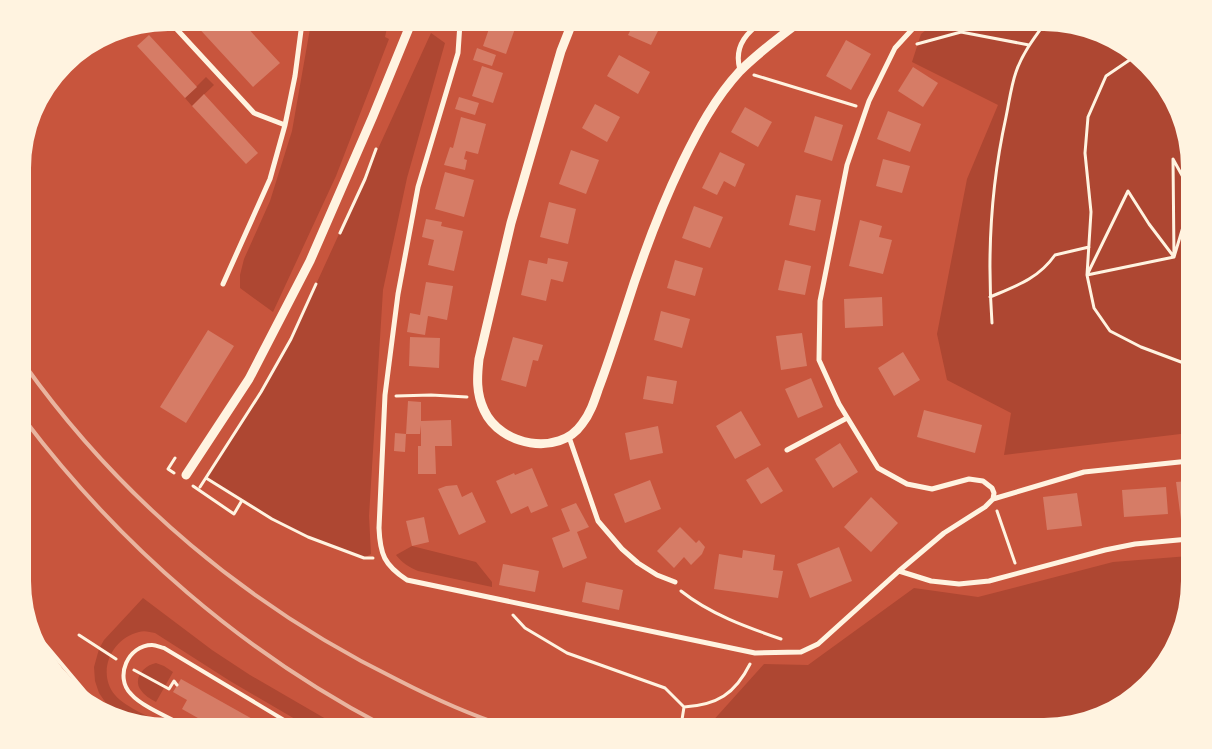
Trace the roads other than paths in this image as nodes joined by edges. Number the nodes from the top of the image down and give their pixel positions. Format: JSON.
{"nodes":[{"id":1,"x":179,"y":31,"type":"edge"},
{"id":2,"x":301,"y":31,"type":"edge"},
{"id":3,"x":407,"y":31,"type":"edge"},
{"id":4,"x":459,"y":31,"type":"edge"},
{"id":5,"x":569,"y":31,"type":"edge"},
{"id":6,"x":749,"y":31,"type":"edge"},
{"id":7,"x":786,"y":31,"type":"edge"},
{"id":8,"x":910,"y":31,"type":"edge"},
{"id":9,"x":741,"y":71,"type":"junction"},
{"id":10,"x":284,"y":125,"type":"junction"},
{"id":11,"x":223,"y":284,"type":"dead end"},
{"id":12,"x":847,"y":418,"type":"junction"},
{"id":13,"x":569,"y":437,"type":"junction"},
{"id":14,"x":786,"y":450,"type":"dead end"},
{"id":15,"x":1180,"y":462,"type":"edge"},
{"id":16,"x":186,"y":475,"type":"dead end"},
{"id":17,"x":993,"y":499,"type":"junction"},
{"id":18,"x":1180,"y":540,"type":"edge"},
{"id":19,"x":899,"y":570,"type":"junction"},
{"id":20,"x":675,"y":582,"type":"road end"},
{"id":21,"x":51,"y":651,"type":"edge"},
{"id":22,"x":78,"y":683,"type":"edge"},
{"id":23,"x":171,"y":718,"type":"edge"},
{"id":24,"x":280,"y":718,"type":"edge"}],
"edges":[{"from":1,"to":10,"type":"street"},
{"from":2,"to":10,"type":"street"},
{"from":3,"to":16,"type":"street"},
{"from":4,"to":19,"type":"street"},
{"from":5,"to":13,"type":"street"},
{"from":6,"to":9,"type":"street"},
{"from":7,"to":9,"type":"street"},
{"from":8,"to":12,"type":"street"},
{"from":9,"to":13,"type":"street"},
{"from":10,"to":11,"type":"street"},
{"from":12,"to":14,"type":"street"},
{"from":12,"to":17,"type":"street"},
{"from":13,"to":20,"type":"street"},
{"from":15,"to":17,"type":"street"},
{"from":17,"to":19,"type":"street"},
{"from":18,"to":19,"type":"street"},
{"from":21,"to":22,"type":"lane"},
{"from":23,"to":24,"type":"lane"}]}
